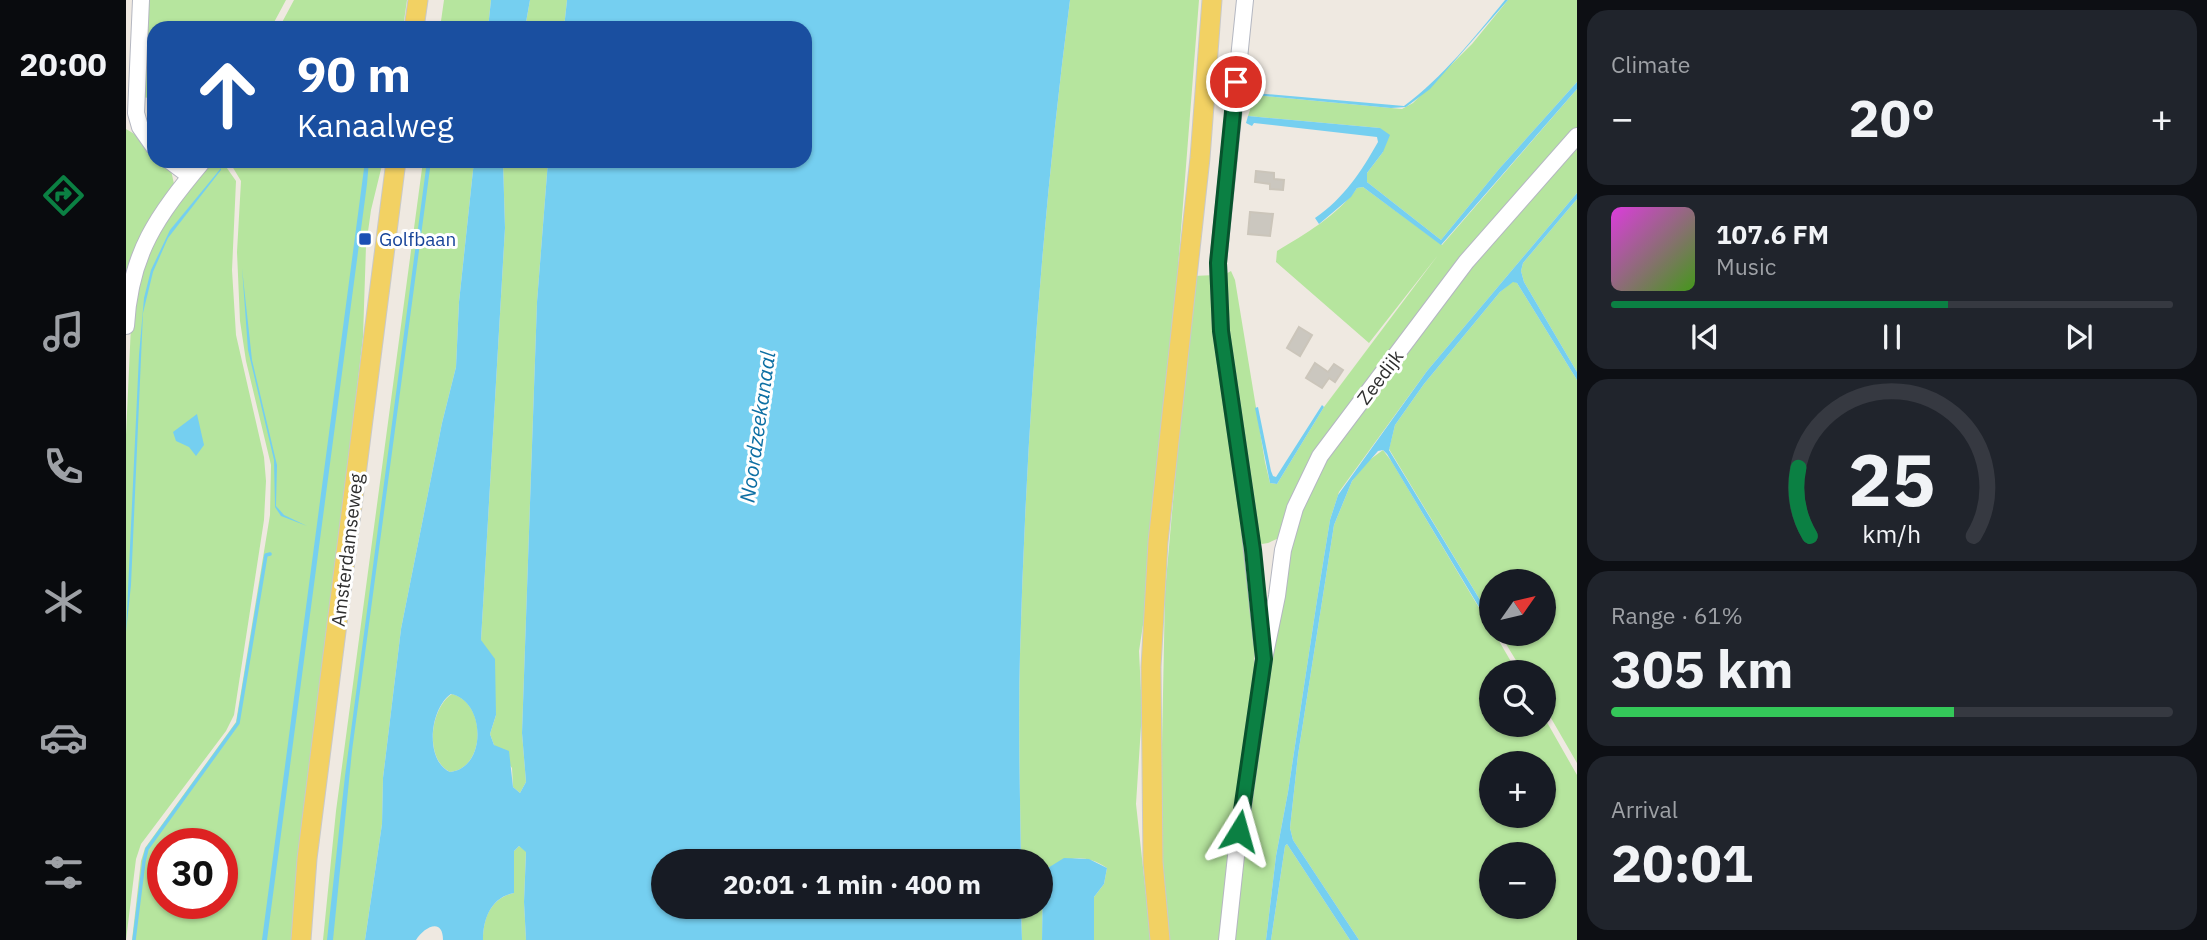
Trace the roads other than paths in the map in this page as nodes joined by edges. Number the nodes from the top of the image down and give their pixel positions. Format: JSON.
{"nodes":[{"id":1,"x":141,"y":0,"type":"edge"},
{"id":2,"x":418,"y":0,"type":"edge"},
{"id":3,"x":1212,"y":0,"type":"edge"},
{"id":4,"x":1245,"y":0,"type":"edge"},
{"id":5,"x":415,"y":21,"type":"edge"},
{"id":6,"x":132,"y":121,"type":"edge"},
{"id":7,"x":1577,"y":136,"type":"edge"},
{"id":8,"x":147,"y":139,"type":"edge"},
{"id":9,"x":179,"y":168,"type":"edge"},
{"id":10,"x":197,"y":168,"type":"edge"},
{"id":11,"x":395,"y":168,"type":"edge"},
{"id":12,"x":190,"y":176,"type":"junction"},
{"id":13,"x":126,"y":326,"type":"edge"},
{"id":14,"x":1253,"y":550,"type":"junction"},
{"id":15,"x":1283,"y":550,"type":"junction"},
{"id":16,"x":1264,"y":659,"type":"junction"},
{"id":17,"x":300,"y":940,"type":"edge"},
{"id":18,"x":1160,"y":940,"type":"edge"},
{"id":19,"x":1227,"y":940,"type":"edge"}],
"edges":[{"from":1,"to":6,"type":"street"},
{"from":2,"to":5,"type":"main road"},
{"from":3,"to":18,"type":"main road"},
{"from":4,"to":14,"type":"street"},
{"from":6,"to":8,"type":"street"},
{"from":7,"to":15,"type":"street","name":"Zeedijk"},
{"from":9,"to":12,"type":"street"},
{"from":10,"to":12,"type":"street"},
{"from":11,"to":17,"type":"main road","name":"Amsterdamseweg"},
{"from":12,"to":13,"type":"street"},
{"from":14,"to":15,"type":"street"},
{"from":14,"to":16,"type":"street"},
{"from":15,"to":16,"type":"street","name":"Zeedijk"},
{"from":16,"to":19,"type":"street"}]}
